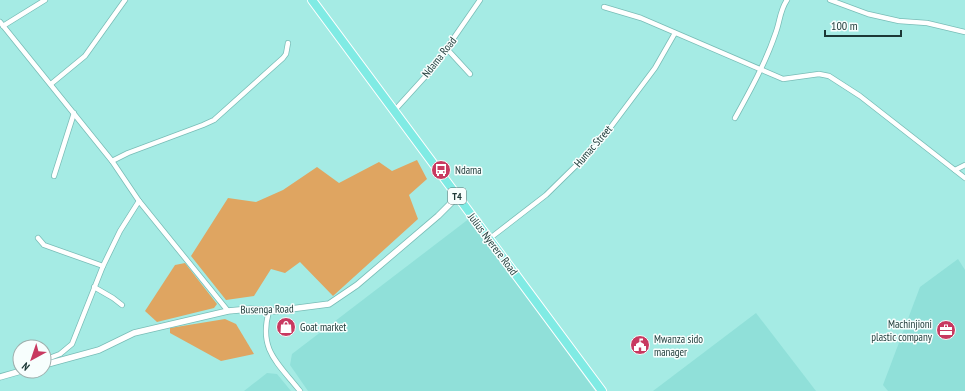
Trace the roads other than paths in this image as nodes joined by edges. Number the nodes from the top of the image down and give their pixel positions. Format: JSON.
{"nodes":[{"id":1,"x":45,"y":0,"type":"edge"},
{"id":2,"x":125,"y":0,"type":"edge"},
{"id":3,"x":312,"y":0,"type":"edge"},
{"id":4,"x":480,"y":0,"type":"edge"},
{"id":5,"x":787,"y":0,"type":"edge"},
{"id":6,"x":831,"y":0,"type":"edge"},
{"id":7,"x":604,"y":7,"type":"dead end"},
{"id":8,"x":2,"y":26,"type":"edge"},
{"id":9,"x":965,"y":32,"type":"edge"},
{"id":10,"x":675,"y":33,"type":"junction"},
{"id":11,"x":288,"y":43,"type":"dead end"},
{"id":12,"x":447,"y":49,"type":"junction"},
{"id":13,"x":761,"y":69,"type":"junction"},
{"id":14,"x":470,"y":74,"type":"dead end"},
{"id":15,"x":51,"y":84,"type":"junction"},
{"id":16,"x":394,"y":111,"type":"junction"},
{"id":17,"x":74,"y":113,"type":"junction"},
{"id":18,"x":735,"y":118,"type":"dead end"},
{"id":19,"x":112,"y":161,"type":"junction"},
{"id":20,"x":965,"y":165,"type":"edge"},
{"id":21,"x":955,"y":170,"type":"junction"},
{"id":22,"x":54,"y":176,"type":"dead end"},
{"id":23,"x":965,"y":178,"type":"edge"},
{"id":24,"x":458,"y":196,"type":"junction"},
{"id":25,"x":139,"y":201,"type":"junction"},
{"id":26,"x":38,"y":238,"type":"dead end"},
{"id":27,"x":489,"y":239,"type":"junction"},
{"id":28,"x":103,"y":266,"type":"junction"},
{"id":29,"x":94,"y":287,"type":"junction"},
{"id":30,"x":122,"y":305,"type":"dead end"},
{"id":31,"x":228,"y":311,"type":"junction"},
{"id":32,"x":270,"y":311,"type":"junction"},
{"id":33,"x":52,"y":357,"type":"edge"},
{"id":34,"x":52,"y":363,"type":"edge"},
{"id":35,"x":12,"y":374,"type":"edge"},
{"id":36,"x":0,"y":377,"type":"edge"},
{"id":37,"x":300,"y":391,"type":"edge"},
{"id":38,"x":602,"y":391,"type":"edge"}],
"edges":[{"from":1,"to":8,"type":"street"},
{"from":2,"to":15,"type":"street"},
{"from":3,"to":16,"type":"highway","name":"Julius Nyerere Road","number":"T4"},
{"from":4,"to":12,"type":"street","name":"Ndama Road"},
{"from":5,"to":13,"type":"street"},
{"from":6,"to":9,"type":"street"},
{"from":7,"to":10,"type":"street"},
{"from":8,"to":15,"type":"street"},
{"from":10,"to":13,"type":"street"},
{"from":10,"to":27,"type":"street","name":"Humac Street"},
{"from":11,"to":19,"type":"street"},
{"from":12,"to":14,"type":"street"},
{"from":12,"to":16,"type":"street","name":"Ndama Road"},
{"from":13,"to":18,"type":"street"},
{"from":13,"to":21,"type":"street"},
{"from":15,"to":17,"type":"street"},
{"from":16,"to":24,"type":"highway","name":"Julius Nyerere Road","number":"T4"},
{"from":17,"to":19,"type":"street"},
{"from":17,"to":22,"type":"street"},
{"from":19,"to":25,"type":"street"},
{"from":20,"to":21,"type":"street"},
{"from":21,"to":23,"type":"street"},
{"from":24,"to":27,"type":"highway","name":"Julius Nyerere Road","number":"T4"},
{"from":24,"to":32,"type":"street","name":"Busenga Road"},
{"from":25,"to":28,"type":"street"},
{"from":25,"to":31,"type":"street"},
{"from":26,"to":28,"type":"street"},
{"from":27,"to":38,"type":"highway","name":"Julius Nyerere Road","number":"T4"},
{"from":28,"to":29,"type":"street"},
{"from":29,"to":30,"type":"street"},
{"from":29,"to":33,"type":"street"},
{"from":31,"to":32,"type":"street","name":"Busenga Road"},
{"from":31,"to":34,"type":"street","name":"Busenga Road"},
{"from":32,"to":37,"type":"street"},
{"from":35,"to":36,"type":"street"}]}
